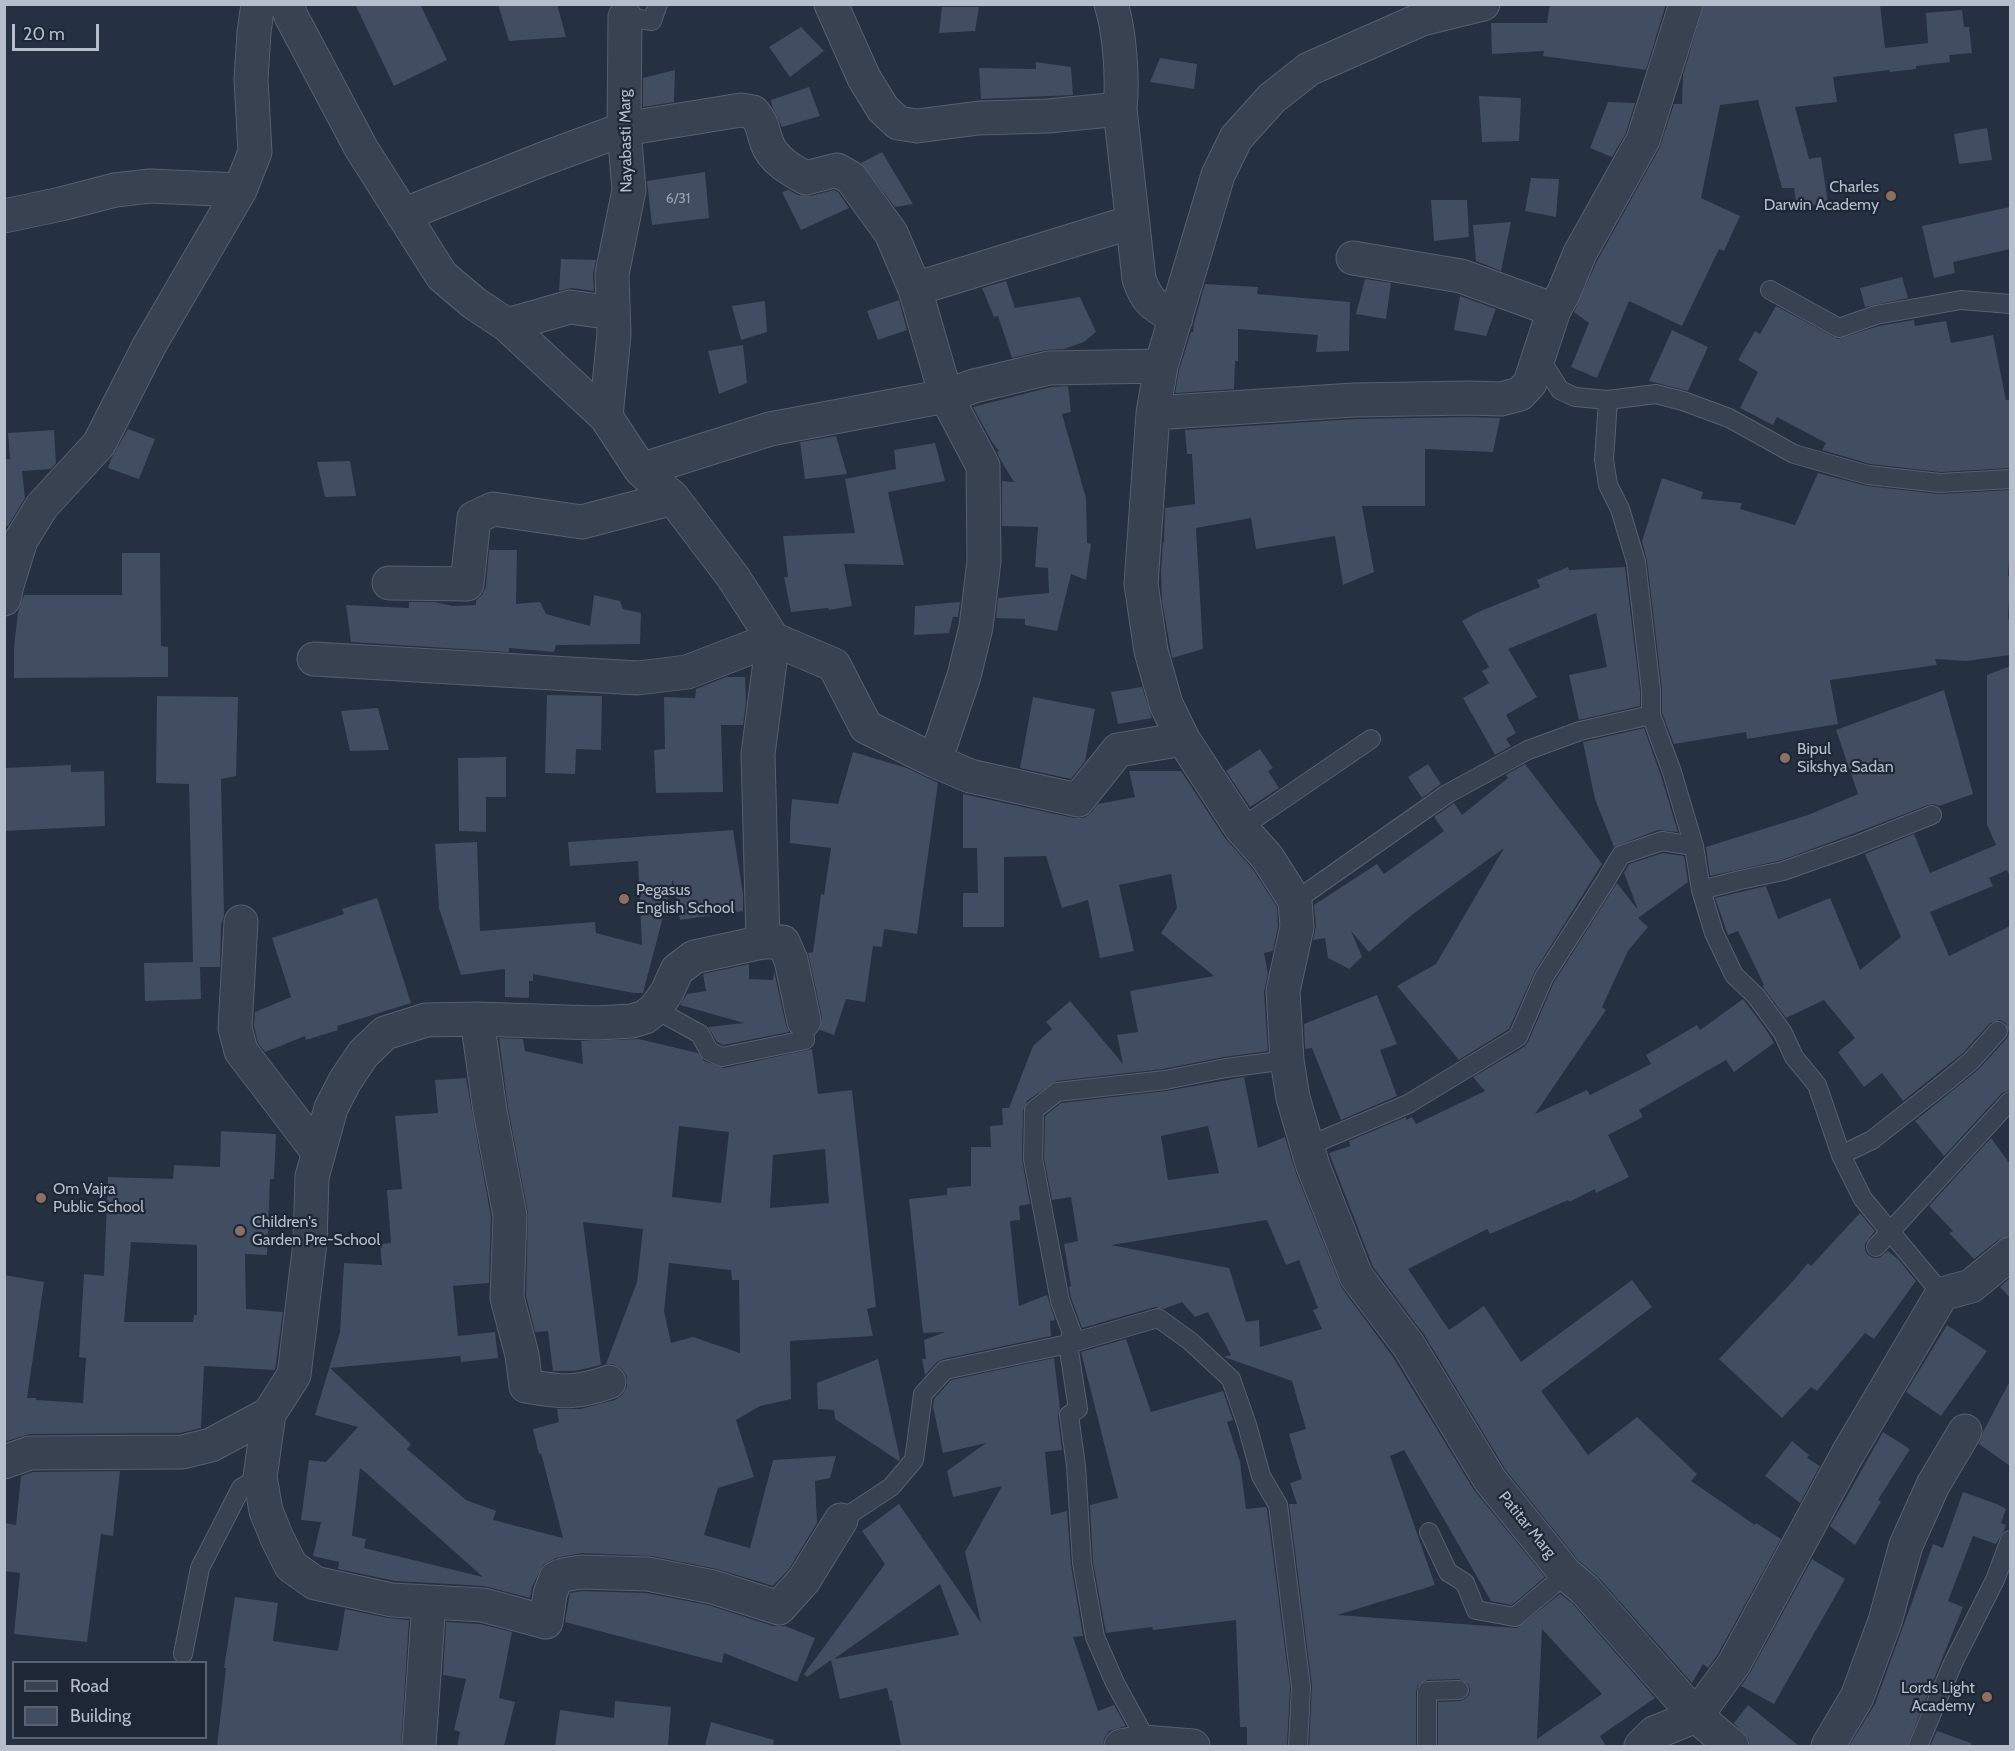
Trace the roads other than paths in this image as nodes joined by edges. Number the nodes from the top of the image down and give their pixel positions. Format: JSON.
{"nodes":[{"id":1,"x":258,"y":4,"type":"edge"},
{"id":2,"x":287,"y":4,"type":"edge"},
{"id":3,"x":658,"y":4,"type":"edge"},
{"id":4,"x":831,"y":4,"type":"edge"},
{"id":5,"x":1110,"y":4,"type":"edge"},
{"id":6,"x":1686,"y":4,"type":"edge"},
{"id":7,"x":1479,"y":5,"type":"edge"},
{"id":8,"x":1422,"y":12,"type":"edge"},
{"id":9,"x":625,"y":17,"type":"joint"},
{"id":10,"x":1120,"y":109,"type":"junction"},
{"id":11,"x":624,"y":129,"type":"junction"},
{"id":12,"x":240,"y":190,"type":"junction"},
{"id":13,"x":403,"y":215,"type":"junction"},
{"id":14,"x":4,"y":216,"type":"edge"},
{"id":15,"x":1132,"y":222,"type":"junction"},
{"id":16,"x":1353,"y":258,"type":"dead end"},
{"id":17,"x":915,"y":289,"type":"junction"},
{"id":18,"x":1770,"y":290,"type":"dead end"},
{"id":19,"x":2010,"y":304,"type":"edge"},
{"id":20,"x":1554,"y":310,"type":"junction"},
{"id":21,"x":613,"y":313,"type":"junction"},
{"id":22,"x":1176,"y":318,"type":"junction"},
{"id":23,"x":507,"y":325,"type":"junction"},
{"id":24,"x":1539,"y":357,"type":"junction"},
{"id":25,"x":1161,"y":366,"type":"junction"},
{"id":26,"x":946,"y":396,"type":"junction"},
{"id":27,"x":1608,"y":400,"type":"junction"},
{"id":28,"x":1153,"y":413,"type":"junction"},
{"id":29,"x":606,"y":417,"type":"junction"},
{"id":30,"x":641,"y":470,"type":"junction"},
{"id":31,"x":2010,"y":479,"type":"edge"},
{"id":32,"x":673,"y":498,"type":"junction"},
{"id":33,"x":389,"y":583,"type":"dead end"},
{"id":34,"x":4,"y":599,"type":"edge"},
{"id":35,"x":773,"y":639,"type":"junction"},
{"id":36,"x":314,"y":660,"type":"dead end"},
{"id":37,"x":1651,"y":715,"type":"junction"},
{"id":38,"x":1183,"y":739,"type":"junction"},
{"id":39,"x":1371,"y":739,"type":"dead end"},
{"id":40,"x":935,"y":761,"type":"junction"},
{"id":41,"x":1932,"y":815,"type":"dead end"},
{"id":42,"x":1241,"y":828,"type":"junction"},
{"id":43,"x":1694,"y":846,"type":"junction"},
{"id":44,"x":1701,"y":890,"type":"junction"},
{"id":45,"x":1295,"y":901,"type":"junction"},
{"id":46,"x":241,"y":922,"type":"dead end"},
{"id":47,"x":763,"y":942,"type":"junction"},
{"id":48,"x":655,"y":1009,"type":"junction"},
{"id":49,"x":477,"y":1019,"type":"junction"},
{"id":50,"x":804,"y":1021,"type":"joint"},
{"id":51,"x":1998,"y":1031,"type":"dead end"},
{"id":52,"x":1287,"y":1060,"type":"junction"},
{"id":53,"x":2010,"y":1101,"type":"edge"},
{"id":54,"x":1308,"y":1146,"type":"junction"},
{"id":55,"x":318,"y":1152,"type":"junction"},
{"id":56,"x":1841,"y":1155,"type":"junction"},
{"id":57,"x":1891,"y":1231,"type":"junction"},
{"id":58,"x":1876,"y":1247,"type":"dead end"},
{"id":59,"x":2010,"y":1254,"type":"edge"},
{"id":60,"x":1942,"y":1294,"type":"junction"},
{"id":61,"x":1068,"y":1344,"type":"junction"},
{"id":62,"x":609,"y":1382,"type":"dead end"},
{"id":63,"x":269,"y":1414,"type":"junction"},
{"id":64,"x":1965,"y":1431,"type":"dead end"},
{"id":65,"x":4,"y":1462,"type":"edge"},
{"id":66,"x":260,"y":1477,"type":"junction"},
{"id":67,"x":841,"y":1520,"type":"joint"},
{"id":68,"x":1429,"y":1532,"type":"dead end"},
{"id":69,"x":2010,"y":1540,"type":"edge"},
{"id":70,"x":1566,"y":1574,"type":"junction"},
{"id":71,"x":429,"y":1602,"type":"junction"},
{"id":72,"x":183,"y":1654,"type":"dead end"},
{"id":73,"x":1459,"y":1690,"type":"dead end"},
{"id":74,"x":1696,"y":1716,"type":"junction"},
{"id":75,"x":1650,"y":1742,"type":"edge"},
{"id":76,"x":419,"y":1746,"type":"edge"},
{"id":77,"x":1114,"y":1746,"type":"edge"},
{"id":78,"x":1121,"y":1746,"type":"edge"},
{"id":79,"x":1193,"y":1746,"type":"edge"},
{"id":80,"x":1298,"y":1746,"type":"edge"},
{"id":81,"x":1427,"y":1746,"type":"edge"},
{"id":82,"x":1732,"y":1746,"type":"edge"},
{"id":83,"x":1828,"y":1746,"type":"edge"},
{"id":84,"x":1918,"y":1746,"type":"edge"}],
"edges":[{"from":1,"to":12,"type":"street"},
{"from":2,"to":13,"type":"street"},
{"from":3,"to":9,"type":"lane","name":"Nayabasti Marg"},
{"from":4,"to":10,"type":"street"},
{"from":5,"to":10,"type":"street"},
{"from":6,"to":20,"type":"street"},
{"from":7,"to":8,"type":"street"},
{"from":8,"to":22,"type":"street"},
{"from":9,"to":11,"type":"street","name":"Nayabasti Marg"},
{"from":10,"to":15,"type":"street"},
{"from":11,"to":13,"type":"street"},
{"from":11,"to":17,"type":"street"},
{"from":11,"to":21,"type":"street","name":"Nayabasti Marg"},
{"from":12,"to":14,"type":"street"},
{"from":12,"to":34,"type":"street"},
{"from":13,"to":23,"type":"street"},
{"from":15,"to":17,"type":"street"},
{"from":15,"to":22,"type":"street"},
{"from":16,"to":20,"type":"street"},
{"from":17,"to":26,"type":"street"},
{"from":18,"to":19,"type":"lane"},
{"from":20,"to":24,"type":"street"},
{"from":21,"to":23,"type":"street"},
{"from":21,"to":29,"type":"street","name":"Nayabasti Marg"},
{"from":22,"to":25,"type":"street"},
{"from":23,"to":29,"type":"street"},
{"from":24,"to":27,"type":"lane"},
{"from":24,"to":28,"type":"street"},
{"from":25,"to":26,"type":"street"},
{"from":25,"to":28,"type":"street"},
{"from":26,"to":30,"type":"street"},
{"from":26,"to":40,"type":"street"},
{"from":27,"to":31,"type":"lane"},
{"from":27,"to":37,"type":"lane"},
{"from":28,"to":38,"type":"street"},
{"from":29,"to":30,"type":"street"},
{"from":30,"to":32,"type":"street"},
{"from":32,"to":33,"type":"street"},
{"from":32,"to":35,"type":"street"},
{"from":35,"to":36,"type":"street"},
{"from":35,"to":40,"type":"street"},
{"from":35,"to":47,"type":"street"},
{"from":37,"to":43,"type":"lane"},
{"from":37,"to":45,"type":"lane"},
{"from":38,"to":40,"type":"street"},
{"from":38,"to":42,"type":"street"},
{"from":39,"to":42,"type":"lane"},
{"from":41,"to":44,"type":"lane"},
{"from":42,"to":45,"type":"street"},
{"from":43,"to":44,"type":"lane"},
{"from":43,"to":54,"type":"lane"},
{"from":44,"to":56,"type":"lane"},
{"from":45,"to":52,"type":"street","name":"Patitar Marg"},
{"from":46,"to":55,"type":"street"},
{"from":47,"to":48,"type":"street"},
{"from":47,"to":50,"type":"street"},
{"from":48,"to":49,"type":"street"},
{"from":48,"to":50,"type":"lane"},
{"from":49,"to":55,"type":"street"},
{"from":49,"to":62,"type":"street"},
{"from":51,"to":56,"type":"lane"},
{"from":52,"to":54,"type":"street","name":"Patitar Marg"},
{"from":52,"to":61,"type":"lane"},
{"from":53,"to":57,"type":"lane"},
{"from":54,"to":70,"type":"street","name":"Patitar Marg"},
{"from":55,"to":63,"type":"street"},
{"from":56,"to":57,"type":"lane"},
{"from":57,"to":58,"type":"lane"},
{"from":57,"to":60,"type":"lane"},
{"from":59,"to":60,"type":"street"},
{"from":60,"to":74,"type":"street"},
{"from":61,"to":67,"type":"lane"},
{"from":61,"to":77,"type":"lane"},
{"from":61,"to":80,"type":"lane"},
{"from":63,"to":65,"type":"street"},
{"from":63,"to":66,"type":"street"},
{"from":64,"to":83,"type":"street"},
{"from":66,"to":71,"type":"street"},
{"from":66,"to":72,"type":"lane"},
{"from":67,"to":71,"type":"street"},
{"from":68,"to":70,"type":"lane"},
{"from":69,"to":84,"type":"lane"},
{"from":70,"to":74,"type":"street","name":"Patitar Marg"},
{"from":71,"to":76,"type":"street"},
{"from":73,"to":81,"type":"lane"},
{"from":74,"to":75,"type":"street"},
{"from":74,"to":82,"type":"street","name":"Patitar Marg"},
{"from":78,"to":79,"type":"street"}]}
